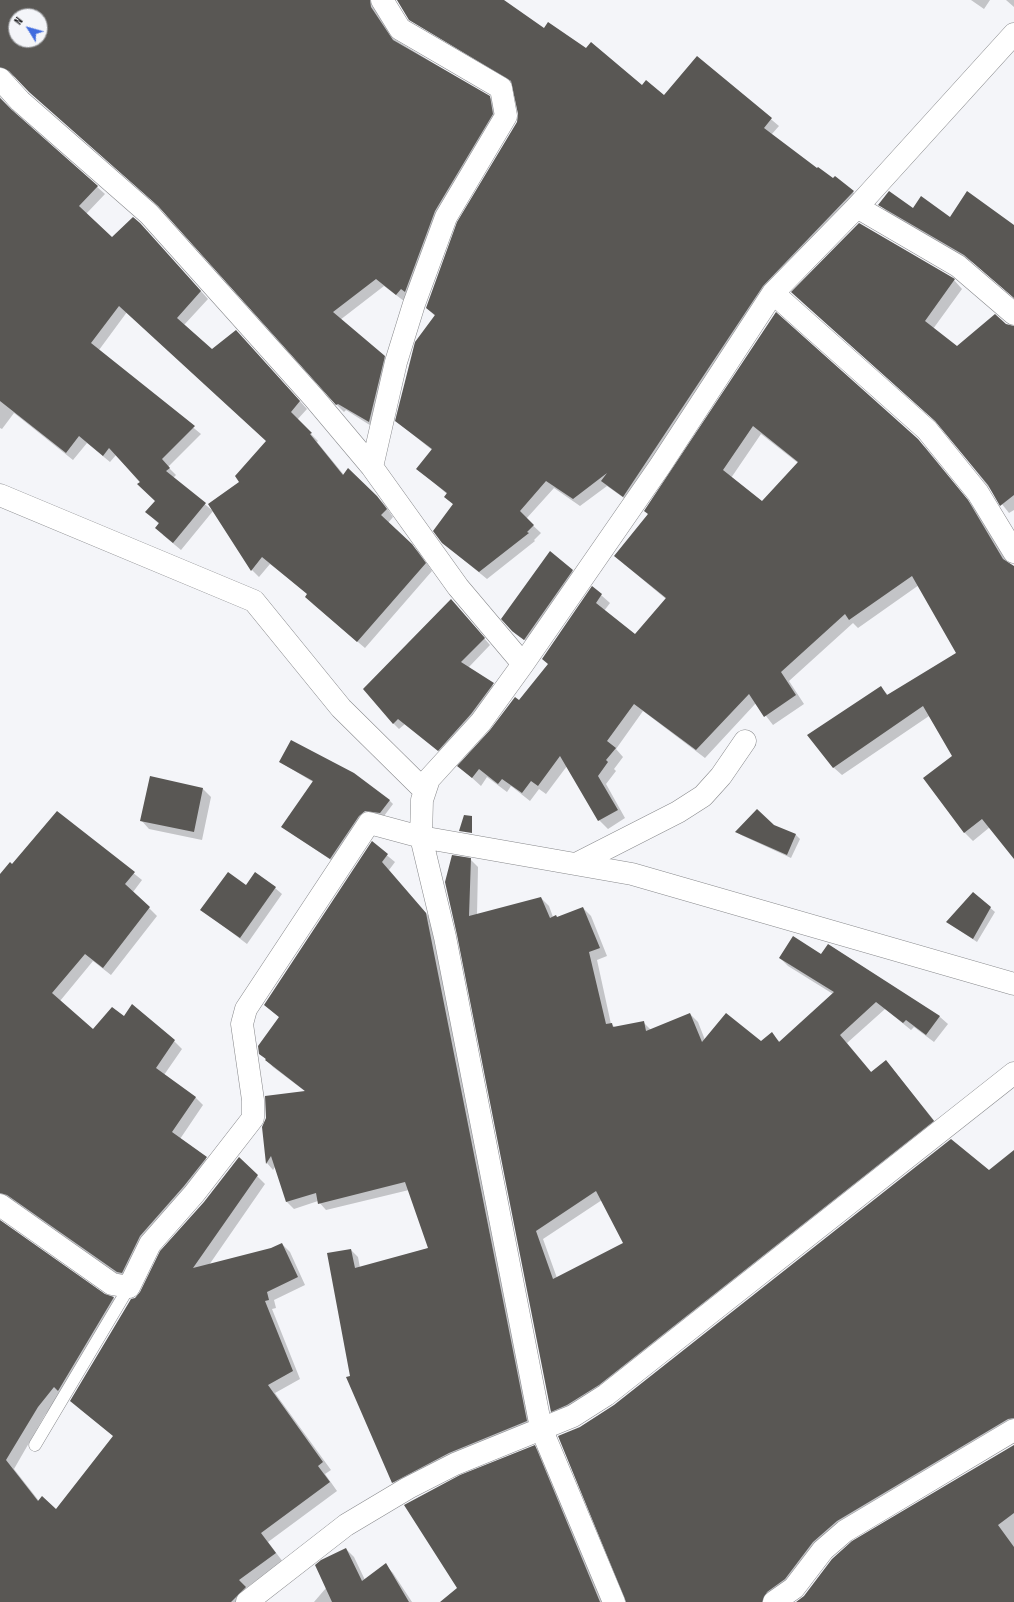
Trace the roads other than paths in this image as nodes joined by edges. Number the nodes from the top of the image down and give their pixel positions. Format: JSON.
{"nodes":[{"id":1,"x":382,"y":0,"type":"edge"},
{"id":2,"x":1014,"y":34,"type":"edge"},
{"id":3,"x":0,"y":79,"type":"edge"},
{"id":4,"x":857,"y":207,"type":"junction"},
{"id":5,"x":773,"y":293,"type":"junction"},
{"id":6,"x":1014,"y":314,"type":"edge"},
{"id":7,"x":372,"y":467,"type":"junction"},
{"id":8,"x":0,"y":495,"type":"edge"},
{"id":9,"x":1014,"y":552,"type":"edge"},
{"id":10,"x":524,"y":664,"type":"junction"},
{"id":11,"x":745,"y":741,"type":"dead end"},
{"id":12,"x":425,"y":791,"type":"junction"},
{"id":13,"x":421,"y":837,"type":"junction"},
{"id":14,"x":576,"y":864,"type":"junction"},
{"id":15,"x":1014,"y":984,"type":"edge"},
{"id":16,"x":1014,"y":1073,"type":"edge"},
{"id":17,"x":0,"y":1205,"type":"edge"},
{"id":18,"x":129,"y":1287,"type":"junction"},
{"id":19,"x":541,"y":1428,"type":"junction"},
{"id":20,"x":1014,"y":1430,"type":"edge"},
{"id":21,"x":35,"y":1445,"type":"dead end"},
{"id":22,"x":247,"y":1602,"type":"edge"},
{"id":23,"x":614,"y":1602,"type":"edge"},
{"id":24,"x":774,"y":1602,"type":"edge"}],
"edges":[{"from":1,"to":7,"type":"street"},
{"from":2,"to":4,"type":"street"},
{"from":3,"to":7,"type":"street"},
{"from":4,"to":5,"type":"street"},
{"from":4,"to":6,"type":"street"},
{"from":5,"to":9,"type":"street"},
{"from":5,"to":10,"type":"street"},
{"from":7,"to":10,"type":"street"},
{"from":8,"to":12,"type":"street"},
{"from":10,"to":12,"type":"street"},
{"from":11,"to":14,"type":"street"},
{"from":12,"to":13,"type":"street"},
{"from":13,"to":14,"type":"street"},
{"from":13,"to":18,"type":"street"},
{"from":13,"to":19,"type":"street"},
{"from":14,"to":15,"type":"street"},
{"from":16,"to":19,"type":"street"},
{"from":17,"to":18,"type":"street"},
{"from":18,"to":21,"type":"lane"},
{"from":19,"to":22,"type":"street"},
{"from":19,"to":23,"type":"street"},
{"from":20,"to":24,"type":"street"}]}
